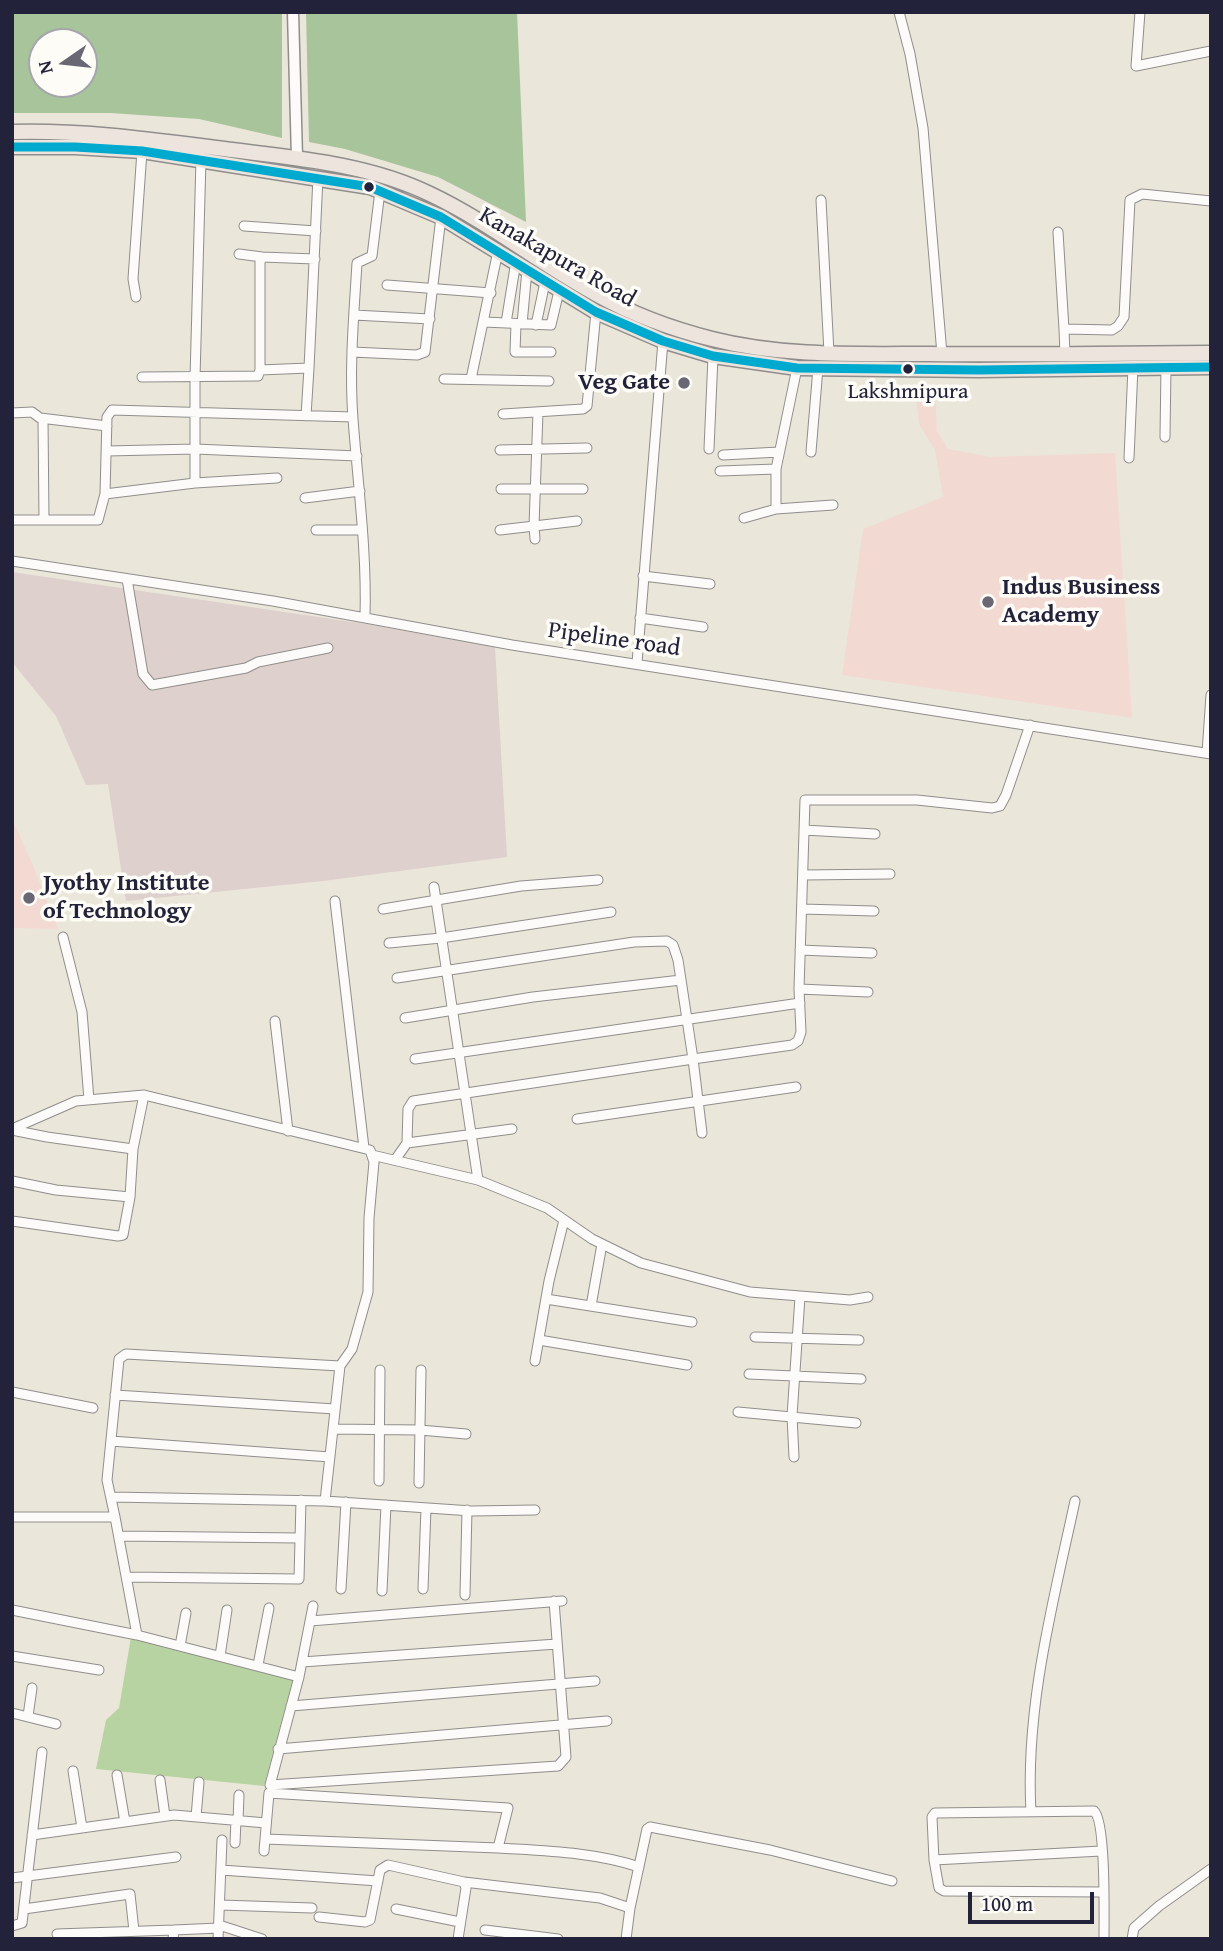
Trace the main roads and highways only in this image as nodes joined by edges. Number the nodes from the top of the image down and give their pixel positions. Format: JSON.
{"nodes":[{"id":1,"x":12,"y":132,"type":"edge"},
{"id":2,"x":12,"y":147,"type":"edge"},
{"id":3,"x":477,"y":220,"type":"junction"},
{"id":4,"x":470,"y":234,"type":"junction"},
{"id":5,"x":1211,"y":353,"type":"edge"},
{"id":6,"x":1099,"y":361,"type":"junction"},
{"id":7,"x":1211,"y":367,"type":"edge"}],
"edges":[{"from":1,"to":3,"type":"highway","name":"Kanakapura Road"},
{"from":2,"to":4,"type":"highway","name":"Kanakapura Road"},
{"from":3,"to":4,"type":"highway"},
{"from":3,"to":6,"type":"highway","name":"Kanakapura Road"},
{"from":4,"to":6,"type":"highway","name":"Kanakapura Road"},
{"from":5,"to":6,"type":"highway","name":"Kanakapura Road"},
{"from":6,"to":7,"type":"highway","name":"Kanakapura Road"}]}
